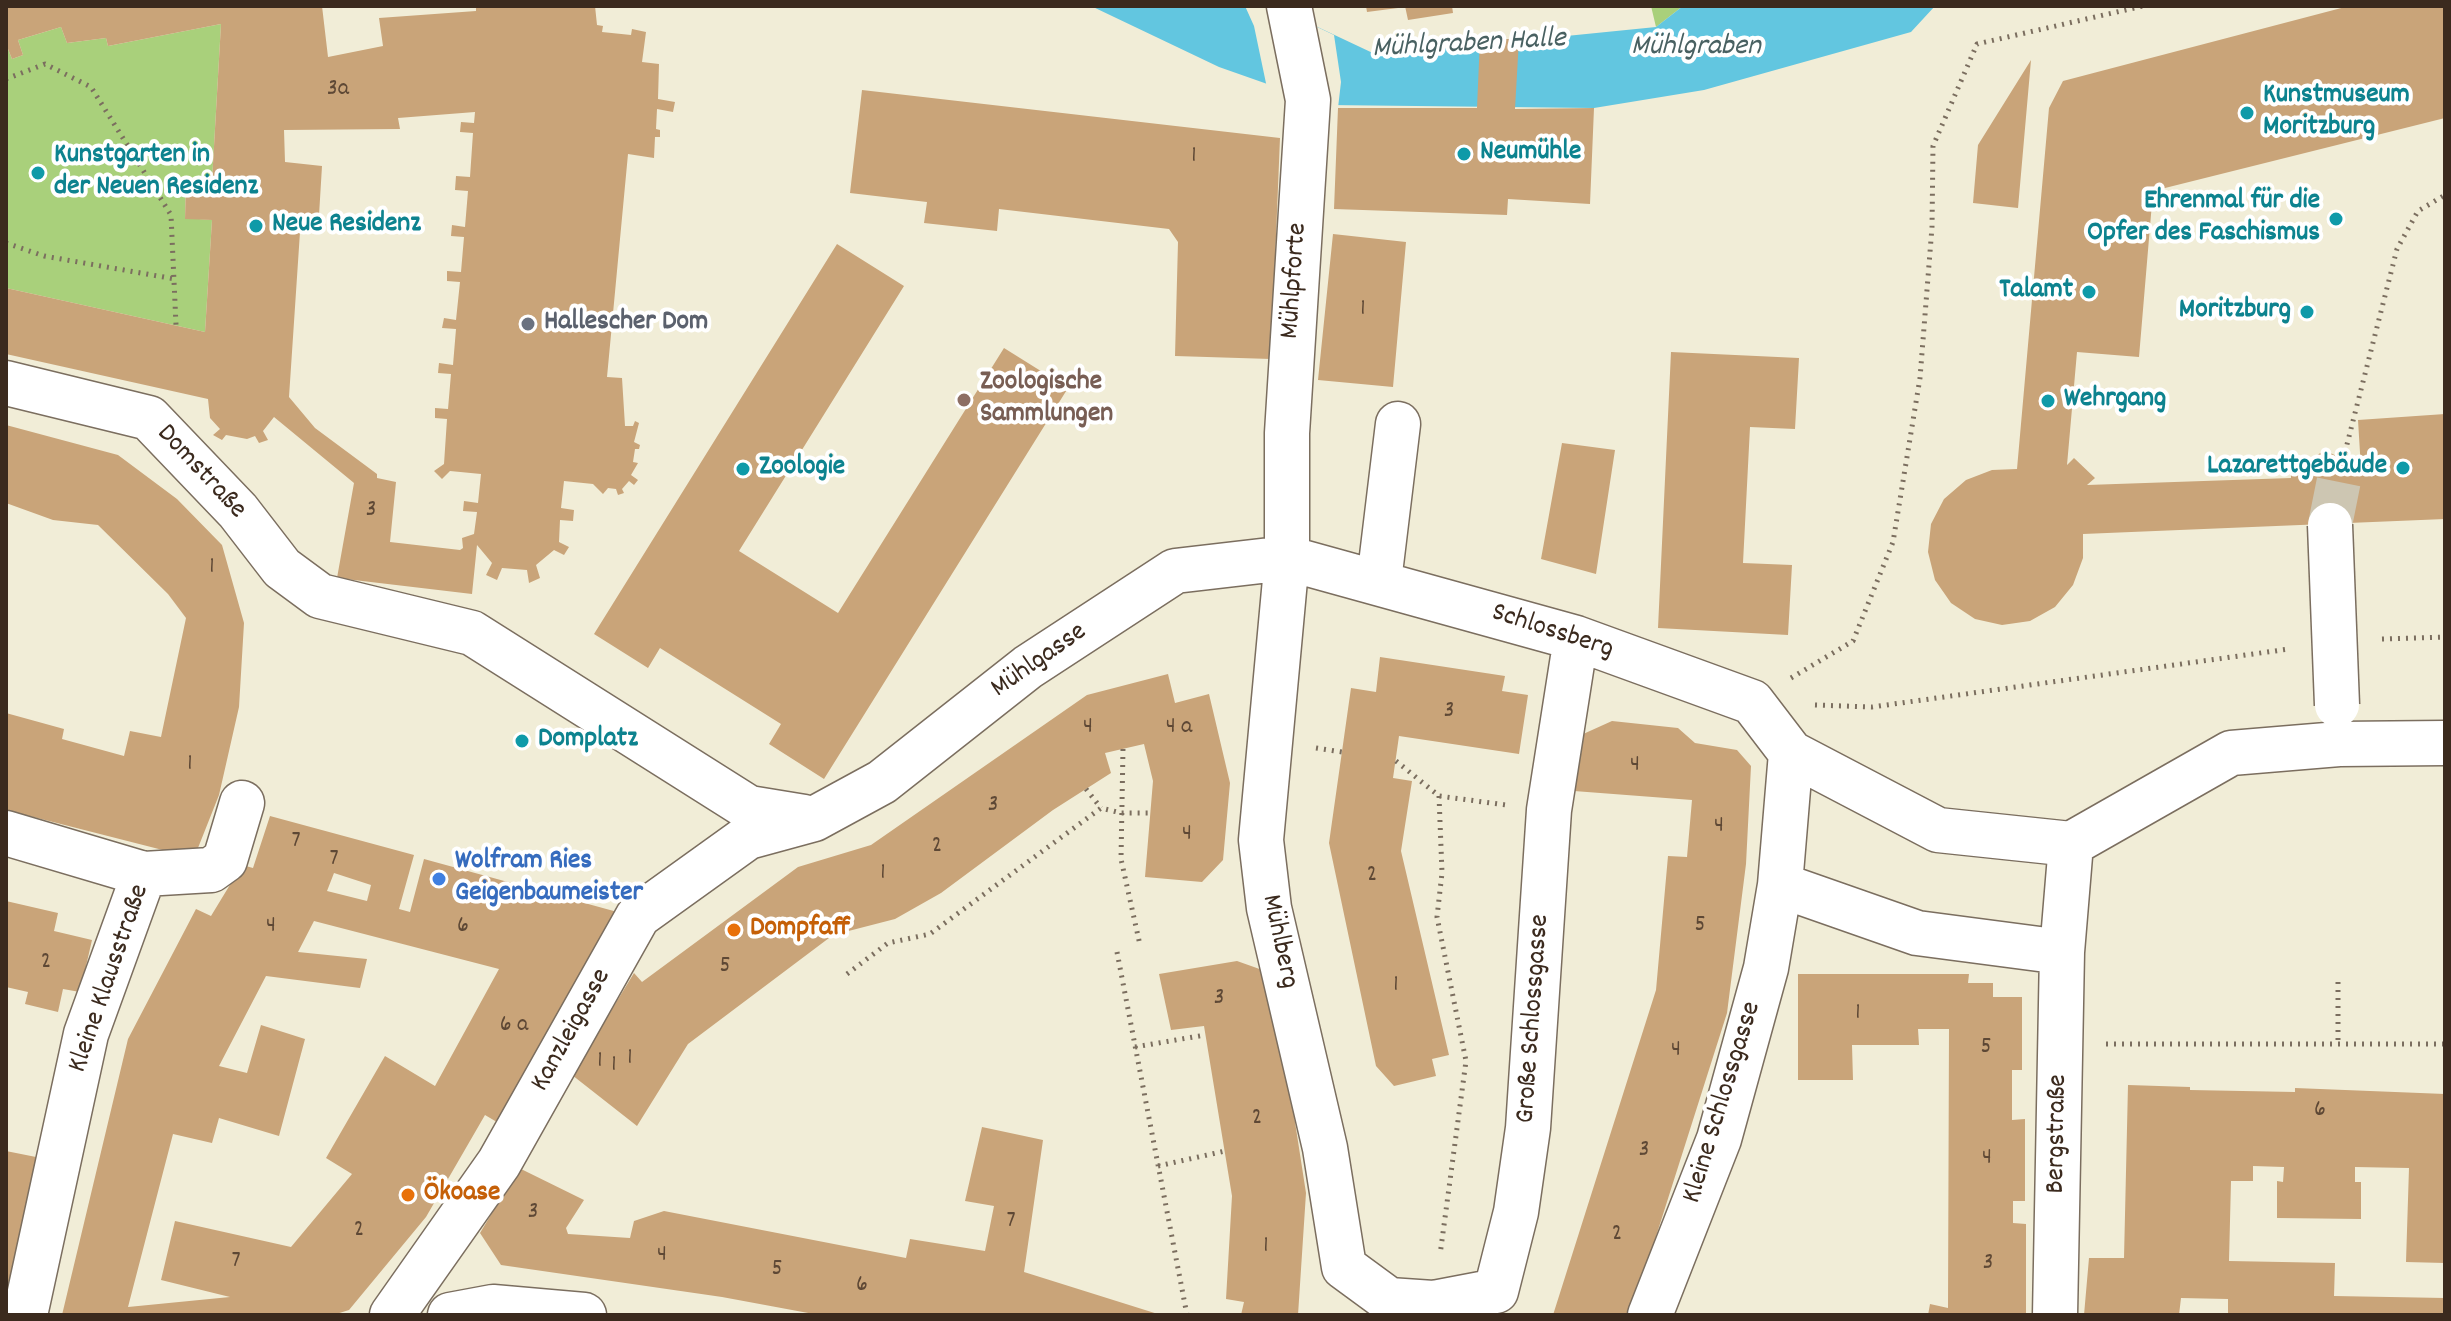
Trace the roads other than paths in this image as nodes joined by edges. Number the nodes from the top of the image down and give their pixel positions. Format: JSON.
{"nodes":[{"id":1,"x":1291,"y":11,"type":"edge"},
{"id":2,"x":6,"y":383,"type":"edge"},
{"id":3,"x":1398,"y":424,"type":"dead end"},
{"id":4,"x":2330,"y":525,"type":"tunnel mouth"},
{"id":5,"x":1287,"y":558,"type":"junction"},
{"id":6,"x":1379,"y":581,"type":"junction"},
{"id":7,"x":1576,"y":638,"type":"junction"},
{"id":8,"x":2338,"y":724,"type":"junction"},
{"id":9,"x":2445,"y":743,"type":"edge"},
{"id":10,"x":1791,"y":753,"type":"junction"},
{"id":11,"x":242,"y":803,"type":"dead end"},
{"id":12,"x":814,"y":819,"type":"junction"},
{"id":13,"x":6,"y":833,"type":"edge"},
{"id":14,"x":2071,"y":844,"type":"junction"},
{"id":15,"x":144,"y":874,"type":"junction"},
{"id":16,"x":1780,"y":885,"type":"junction"},
{"id":17,"x":2062,"y":952,"type":"junction"},
{"id":18,"x":1389,"y":1300,"type":"joint"},
{"id":19,"x":25,"y":1315,"type":"edge"},
{"id":20,"x":392,"y":1315,"type":"edge"},
{"id":21,"x":450,"y":1315,"type":"edge"},
{"id":22,"x":584,"y":1315,"type":"edge"},
{"id":23,"x":1650,"y":1315,"type":"edge"},
{"id":24,"x":2055,"y":1315,"type":"edge"}],
"edges":[{"from":1,"to":5,"type":"street","name":"Mühlpforte"},
{"from":2,"to":12,"type":"street","name":"Domstraße"},
{"from":3,"to":6,"type":"street"},
{"from":4,"to":8,"type":"street","bridge":true},
{"from":5,"to":6,"type":"street","name":"Schlossberg"},
{"from":5,"to":12,"type":"street","name":"Mühlgasse"},
{"from":5,"to":18,"type":"street","name":"Mühlberg"},
{"from":6,"to":7,"type":"street","name":"Schlossberg"},
{"from":7,"to":10,"type":"street","name":"Schlossberg"},
{"from":7,"to":18,"type":"street","name":"Große Schlossgasse"},
{"from":8,"to":9,"type":"street"},
{"from":8,"to":14,"type":"street"},
{"from":10,"to":14,"type":"street"},
{"from":10,"to":16,"type":"street","name":"Kleine Schlossgasse"},
{"from":11,"to":15,"type":"street","name":"Kleine Klausstraße"},
{"from":12,"to":20,"type":"street","name":"Kanzleigasse"},
{"from":13,"to":15,"type":"street"},
{"from":14,"to":17,"type":"street","name":"Bergstraße"},
{"from":15,"to":19,"type":"street","name":"Kleine Klausstraße"},
{"from":16,"to":17,"type":"street"},
{"from":16,"to":23,"type":"street","name":"Kleine Schlossgasse"},
{"from":17,"to":24,"type":"street","name":"Bergstraße"},
{"from":21,"to":22,"type":"street"}]}
